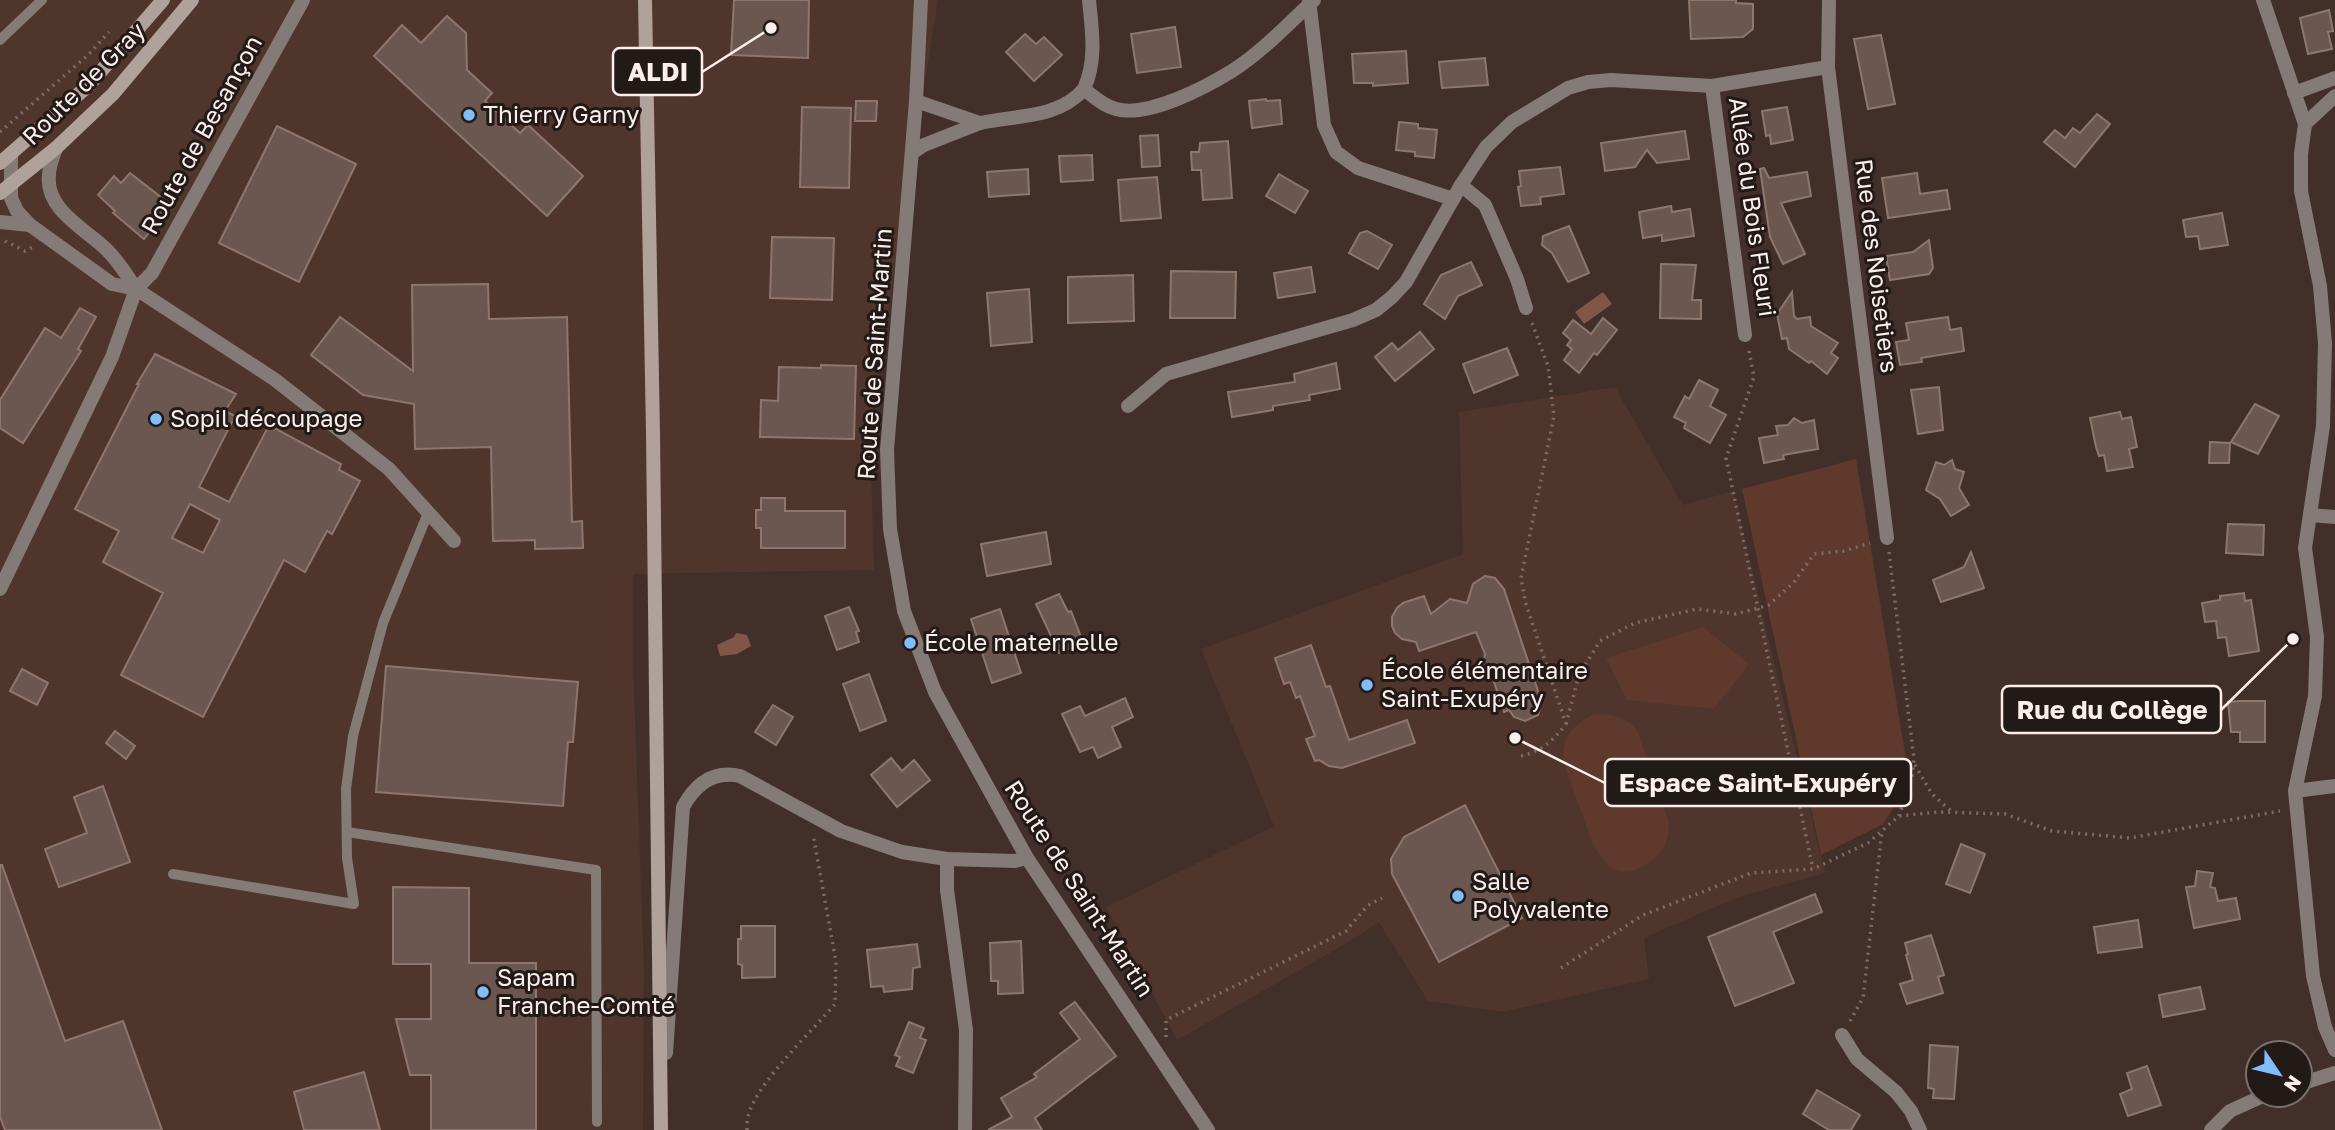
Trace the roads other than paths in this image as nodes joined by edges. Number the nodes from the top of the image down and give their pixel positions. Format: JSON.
{"nodes":[{"id":1,"x":42,"y":0,"type":"edge"},
{"id":2,"x":163,"y":0,"type":"edge"},
{"id":3,"x":192,"y":0,"type":"edge"},
{"id":4,"x":303,"y":0,"type":"edge"},
{"id":5,"x":645,"y":0,"type":"edge"},
{"id":6,"x":921,"y":0,"type":"edge"},
{"id":7,"x":1089,"y":0,"type":"edge"},
{"id":8,"x":1829,"y":0,"type":"edge"},
{"id":9,"x":2263,"y":0,"type":"edge"},
{"id":10,"x":1311,"y":1,"type":"edge"},
{"id":11,"x":0,"y":40,"type":"edge"},
{"id":12,"x":1828,"y":67,"type":"junction"},
{"id":13,"x":2335,"y":78,"type":"edge"},
{"id":14,"x":1713,"y":86,"type":"junction"},
{"id":15,"x":1084,"y":89,"type":"junction"},
{"id":16,"x":2294,"y":93,"type":"junction"},
{"id":17,"x":2335,"y":96,"type":"edge"},
{"id":18,"x":916,"y":101,"type":"junction"},
{"id":19,"x":980,"y":123,"type":"junction"},
{"id":20,"x":2305,"y":124,"type":"junction"},
{"id":21,"x":56,"y":148,"type":"junction"},
{"id":22,"x":912,"y":153,"type":"junction"},
{"id":23,"x":6,"y":158,"type":"edge"},
{"id":24,"x":1461,"y":185,"type":"junction"},
{"id":25,"x":6,"y":188,"type":"edge"},
{"id":26,"x":1453,"y":199,"type":"junction"},
{"id":27,"x":0,"y":222,"type":"edge"},
{"id":28,"x":30,"y":225,"type":"junction"},
{"id":29,"x":136,"y":289,"type":"junction"},
{"id":30,"x":1526,"y":308,"type":"road end"},
{"id":31,"x":1745,"y":335,"type":"road end"},
{"id":32,"x":1128,"y":406,"type":"dead end"},
{"id":33,"x":428,"y":513,"type":"junction"},
{"id":34,"x":2310,"y":515,"type":"junction"},
{"id":35,"x":2335,"y":517,"type":"edge"},
{"id":36,"x":1887,"y":538,"type":"road end"},
{"id":37,"x":454,"y":541,"type":"dead end"},
{"id":38,"x":0,"y":589,"type":"edge"},
{"id":39,"x":2335,"y":786,"type":"edge"},
{"id":40,"x":2295,"y":791,"type":"junction"},
{"id":41,"x":347,"y":832,"type":"junction"},
{"id":42,"x":1027,"y":858,"type":"junction"},
{"id":43,"x":947,"y":859,"type":"junction"},
{"id":44,"x":173,"y":874,"type":"dead end"},
{"id":45,"x":1842,"y":1035,"type":"road end"},
{"id":46,"x":2335,"y":1050,"type":"edge"},
{"id":47,"x":2335,"y":1073,"type":"edge"},
{"id":48,"x":2314,"y":1080,"type":"edge"},
{"id":49,"x":2244,"y":1104,"type":"edge"},
{"id":50,"x":597,"y":1122,"type":"dead end"},
{"id":51,"x":661,"y":1124,"type":"edge"},
{"id":52,"x":965,"y":1130,"type":"edge"},
{"id":53,"x":1208,"y":1130,"type":"edge"},
{"id":54,"x":1920,"y":1130,"type":"edge"},
{"id":55,"x":2211,"y":1130,"type":"edge"}],
"edges":[{"from":1,"to":11,"type":"lane"},
{"from":2,"to":23,"type":"main road","name":"Route de Gray"},
{"from":3,"to":21,"type":"main road","name":"Route de Gray"},
{"from":4,"to":29,"type":"street","name":"Route de Besançon"},
{"from":5,"to":51,"type":"main road"},
{"from":6,"to":18,"type":"street","name":"Route de Saint-Martin"},
{"from":7,"to":15,"type":"street"},
{"from":8,"to":12,"type":"street","name":"Rue des Noisetiers"},
{"from":9,"to":16,"type":"street"},
{"from":10,"to":15,"type":"street"},
{"from":10,"to":26,"type":"street"},
{"from":12,"to":14,"type":"street"},
{"from":12,"to":36,"type":"street","name":"Rue des Noisetiers"},
{"from":13,"to":16,"type":"street"},
{"from":14,"to":24,"type":"street"},
{"from":14,"to":31,"type":"street","name":"Allée du Bois Fleuri"},
{"from":15,"to":19,"type":"street"},
{"from":16,"to":20,"type":"street"},
{"from":17,"to":20,"type":"street"},
{"from":18,"to":19,"type":"street"},
{"from":18,"to":22,"type":"street","name":"Route de Saint-Martin"},
{"from":19,"to":22,"type":"street"},
{"from":20,"to":34,"type":"street"},
{"from":21,"to":25,"type":"main road","name":"Route de Gray"},
{"from":21,"to":29,"type":"street"},
{"from":22,"to":42,"type":"street","name":"Route de Saint-Martin"},
{"from":23,"to":25,"type":"street"},
{"from":24,"to":26,"type":"street"},
{"from":24,"to":30,"type":"street"},
{"from":25,"to":28,"type":"street"},
{"from":26,"to":32,"type":"street"},
{"from":27,"to":28,"type":"street"},
{"from":28,"to":29,"type":"street"},
{"from":29,"to":33,"type":"street"},
{"from":29,"to":38,"type":"street","name":"Route de Besançon"},
{"from":33,"to":37,"type":"street"},
{"from":33,"to":41,"type":"lane"},
{"from":34,"to":35,"type":"street"},
{"from":34,"to":40,"type":"street"},
{"from":39,"to":40,"type":"street"},
{"from":40,"to":46,"type":"street"},
{"from":41,"to":44,"type":"lane"},
{"from":41,"to":50,"type":"lane"},
{"from":42,"to":43,"type":"street"},
{"from":42,"to":53,"type":"street","name":"Route de Saint-Martin"},
{"from":43,"to":51,"type":"street"},
{"from":43,"to":52,"type":"street"},
{"from":45,"to":54,"type":"street"},
{"from":47,"to":48,"type":"street"},
{"from":49,"to":55,"type":"street"}]}
